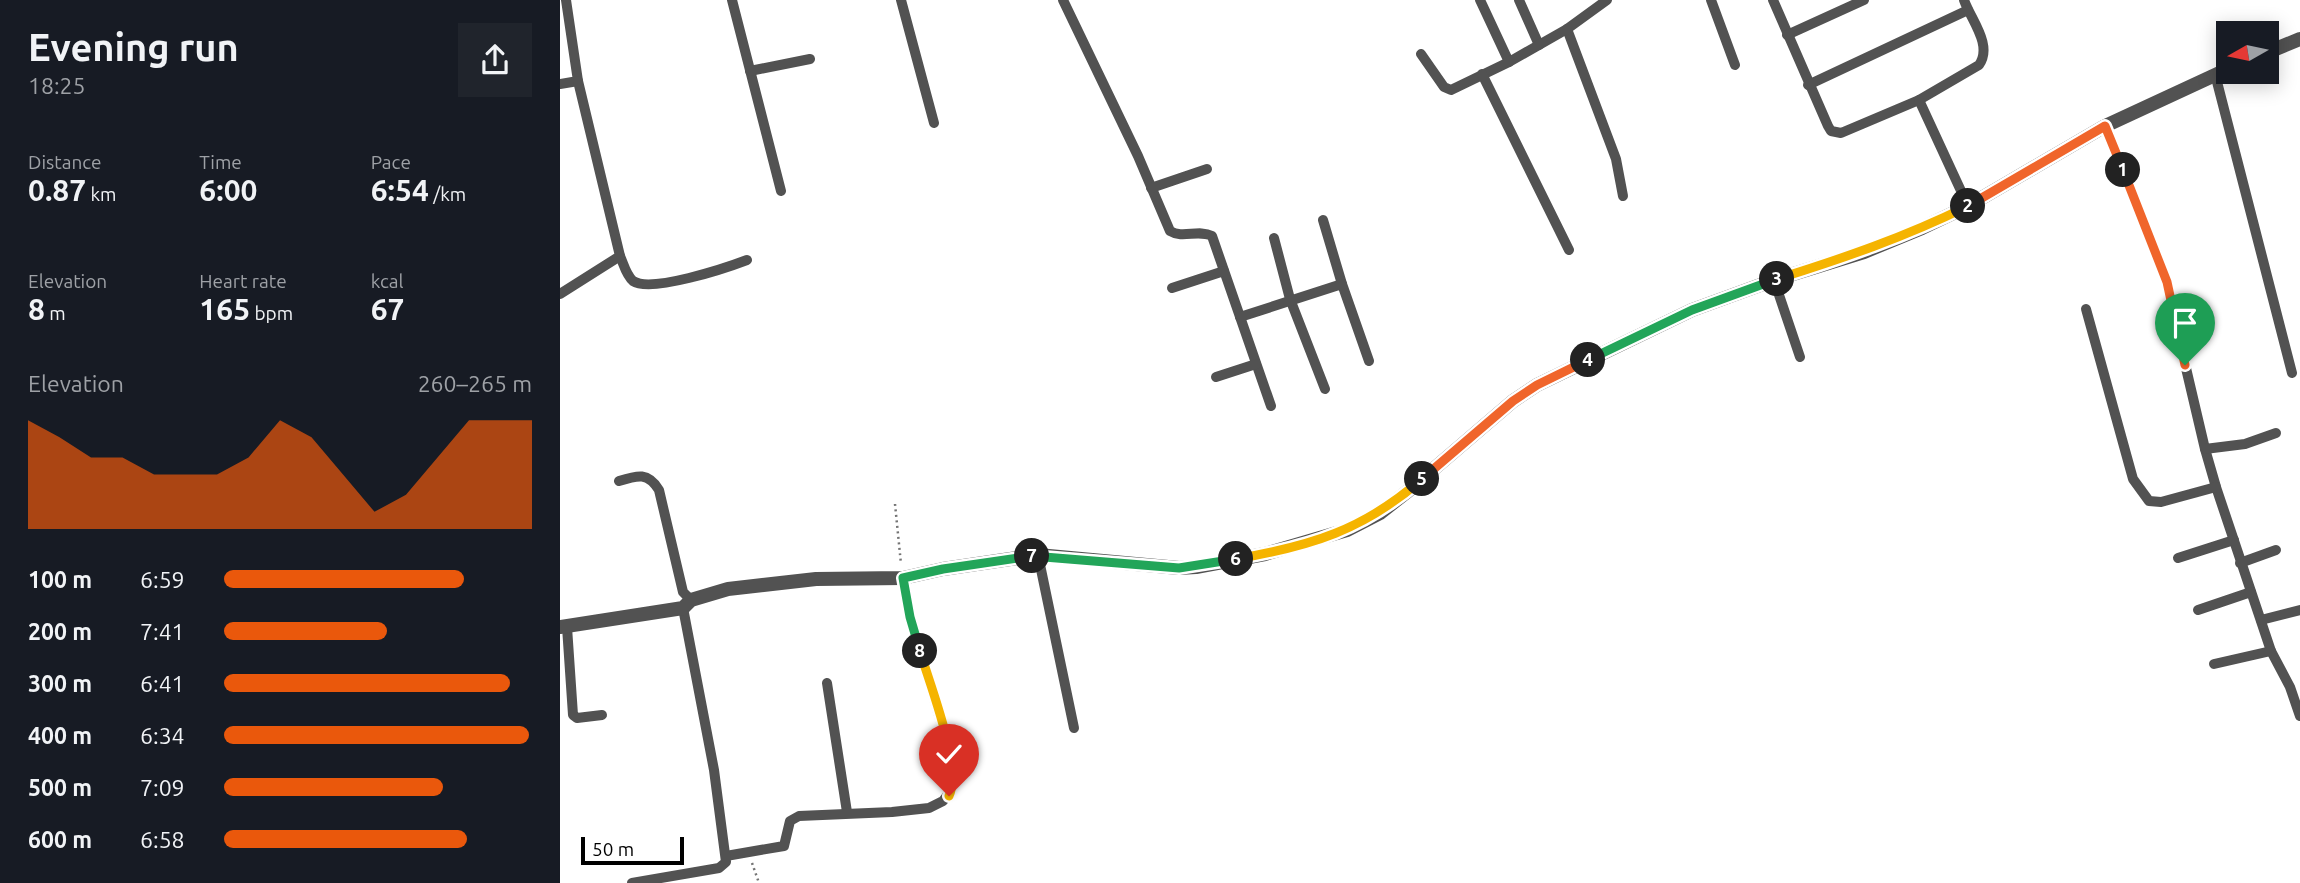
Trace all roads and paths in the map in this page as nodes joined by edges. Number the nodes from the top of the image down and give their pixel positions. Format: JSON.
{"nodes":[{"id":1,"x":566,"y":0,"type":"edge"},
{"id":2,"x":732,"y":0,"type":"edge"},
{"id":3,"x":901,"y":0,"type":"edge"},
{"id":4,"x":1063,"y":0,"type":"edge"},
{"id":5,"x":1479,"y":0,"type":"edge"},
{"id":6,"x":1519,"y":0,"type":"edge"},
{"id":7,"x":1607,"y":0,"type":"edge"},
{"id":8,"x":1711,"y":0,"type":"edge"},
{"id":9,"x":1773,"y":0,"type":"edge"},
{"id":10,"x":1864,"y":0,"type":"edge"},
{"id":11,"x":1966,"y":5,"type":"edge"},
{"id":12,"x":1567,"y":29,"type":"junction"},
{"id":13,"x":1787,"y":35,"type":"junction"},
{"id":14,"x":2300,"y":39,"type":"edge"},
{"id":15,"x":1539,"y":45,"type":"junction"},
{"id":16,"x":2279,"y":48,"type":"edge"},
{"id":17,"x":1421,"y":54,"type":"dead end"},
{"id":18,"x":810,"y":60,"type":"dead end"},
{"id":19,"x":1509,"y":62,"type":"junction"},
{"id":20,"x":1735,"y":65,"type":"dead end"},
{"id":21,"x":750,"y":71,"type":"junction"},
{"id":22,"x":1482,"y":74,"type":"junction"},
{"id":23,"x":2216,"y":74,"type":"edge"},
{"id":24,"x":578,"y":81,"type":"junction"},
{"id":25,"x":560,"y":84,"type":"edge"},
{"id":26,"x":2224,"y":84,"type":"edge"},
{"id":27,"x":1808,"y":85,"type":"junction"},
{"id":28,"x":1919,"y":100,"type":"junction"},
{"id":29,"x":934,"y":124,"type":"dead end"},
{"id":30,"x":2105,"y":126,"type":"junction"},
{"id":31,"x":1207,"y":169,"type":"dead end"},
{"id":32,"x":1151,"y":188,"type":"junction"},
{"id":33,"x":781,"y":191,"type":"dead end"},
{"id":34,"x":1623,"y":196,"type":"dead end"},
{"id":35,"x":1968,"y":206,"type":"junction"},
{"id":36,"x":1323,"y":220,"type":"dead end"},
{"id":37,"x":1274,"y":238,"type":"dead end"},
{"id":38,"x":1569,"y":250,"type":"dead end"},
{"id":39,"x":620,"y":256,"type":"junction"},
{"id":40,"x":747,"y":260,"type":"dead end"},
{"id":41,"x":1224,"y":271,"type":"junction"},
{"id":42,"x":1774,"y":280,"type":"junction"},
{"id":43,"x":1342,"y":284,"type":"junction"},
{"id":44,"x":1172,"y":288,"type":"dead end"},
{"id":45,"x":560,"y":294,"type":"edge"},
{"id":46,"x":1290,"y":299,"type":"junction"},
{"id":47,"x":2086,"y":309,"type":"dead end"},
{"id":48,"x":1240,"y":317,"type":"junction"},
{"id":49,"x":1800,"y":356,"type":"dead end"},
{"id":50,"x":1369,"y":361,"type":"dead end"},
{"id":51,"x":1256,"y":364,"type":"junction"},
{"id":52,"x":2292,"y":373,"type":"dead end"},
{"id":53,"x":1216,"y":377,"type":"dead end"},
{"id":54,"x":1325,"y":389,"type":"dead end"},
{"id":55,"x":1271,"y":406,"type":"dead end"},
{"id":56,"x":2276,"y":433,"type":"dead end"},
{"id":57,"x":2205,"y":449,"type":"junction"},
{"id":58,"x":619,"y":481,"type":"dead end"},
{"id":59,"x":2216,"y":487,"type":"junction"},
{"id":60,"x":895,"y":504,"type":"dead end"},
{"id":61,"x":2234,"y":540,"type":"junction"},
{"id":62,"x":2276,"y":550,"type":"dead end"},
{"id":63,"x":1038,"y":555,"type":"junction"},
{"id":64,"x":2178,"y":558,"type":"dead end"},
{"id":65,"x":2240,"y":563,"type":"junction"},
{"id":66,"x":903,"y":578,"type":"junction"},
{"id":67,"x":2251,"y":593,"type":"junction"},
{"id":68,"x":687,"y":604,"type":"junction"},
{"id":69,"x":2198,"y":610,"type":"dead end"},
{"id":70,"x":2300,"y":610,"type":"edge"},
{"id":71,"x":2261,"y":620,"type":"junction"},
{"id":72,"x":563,"y":627,"type":"edge"},
{"id":73,"x":2271,"y":651,"type":"junction"},
{"id":74,"x":2214,"y":664,"type":"dead end"},
{"id":75,"x":827,"y":683,"type":"dead end"},
{"id":76,"x":2295,"y":686,"type":"edge"},
{"id":77,"x":602,"y":715,"type":"dead end"},
{"id":78,"x":2300,"y":716,"type":"edge"},
{"id":79,"x":1074,"y":728,"type":"dead end"},
{"id":80,"x":848,"y":812,"type":"junction"},
{"id":81,"x":742,"y":854,"type":"junction"},
{"id":82,"x":726,"y":856,"type":"junction"},
{"id":83,"x":632,"y":883,"type":"edge"},
{"id":84,"x":759,"y":883,"type":"edge"}],
"edges":[{"from":1,"to":24,"type":"street"},
{"from":2,"to":21,"type":"street"},
{"from":3,"to":29,"type":"street"},
{"from":4,"to":32,"type":"street"},
{"from":5,"to":19,"type":"street"},
{"from":6,"to":15,"type":"street"},
{"from":7,"to":12,"type":"street"},
{"from":8,"to":20,"type":"street"},
{"from":9,"to":13,"type":"street"},
{"from":10,"to":13,"type":"street"},
{"from":11,"to":27,"type":"street"},
{"from":11,"to":28,"type":"street"},
{"from":12,"to":15,"type":"street"},
{"from":12,"to":34,"type":"street"},
{"from":13,"to":27,"type":"street"},
{"from":14,"to":16,"type":"street"},
{"from":15,"to":19,"type":"street"},
{"from":17,"to":22,"type":"street"},
{"from":18,"to":21,"type":"street"},
{"from":19,"to":22,"type":"street"},
{"from":21,"to":33,"type":"street"},
{"from":22,"to":38,"type":"street"},
{"from":23,"to":30,"type":"street"},
{"from":24,"to":25,"type":"street"},
{"from":24,"to":39,"type":"street"},
{"from":26,"to":52,"type":"street"},
{"from":27,"to":28,"type":"street"},
{"from":28,"to":35,"type":"street"},
{"from":30,"to":35,"type":"street"},
{"from":30,"to":57,"type":"street"},
{"from":31,"to":32,"type":"street"},
{"from":32,"to":41,"type":"street"},
{"from":35,"to":42,"type":"street"},
{"from":36,"to":43,"type":"street"},
{"from":37,"to":46,"type":"street"},
{"from":39,"to":40,"type":"street"},
{"from":39,"to":45,"type":"street"},
{"from":41,"to":44,"type":"street"},
{"from":41,"to":48,"type":"street"},
{"from":42,"to":49,"type":"street"},
{"from":42,"to":63,"type":"street"},
{"from":43,"to":46,"type":"street"},
{"from":43,"to":50,"type":"street"},
{"from":46,"to":48,"type":"street"},
{"from":46,"to":54,"type":"street"},
{"from":47,"to":59,"type":"street"},
{"from":48,"to":51,"type":"street"},
{"from":51,"to":53,"type":"street"},
{"from":51,"to":55,"type":"street"},
{"from":56,"to":57,"type":"street"},
{"from":57,"to":59,"type":"street"},
{"from":58,"to":68,"type":"street"},
{"from":59,"to":61,"type":"street"},
{"from":60,"to":66,"type":"path"},
{"from":61,"to":64,"type":"street"},
{"from":61,"to":65,"type":"street"},
{"from":62,"to":65,"type":"street"},
{"from":63,"to":66,"type":"street"},
{"from":63,"to":79,"type":"street"},
{"from":65,"to":67,"type":"street"},
{"from":66,"to":68,"type":"street"},
{"from":66,"to":80,"type":"street"},
{"from":67,"to":69,"type":"street"},
{"from":67,"to":71,"type":"street"},
{"from":68,"to":72,"type":"street"},
{"from":68,"to":82,"type":"street"},
{"from":70,"to":71,"type":"street"},
{"from":71,"to":73,"type":"street"},
{"from":72,"to":77,"type":"street"},
{"from":73,"to":74,"type":"street"},
{"from":73,"to":76,"type":"street"},
{"from":75,"to":80,"type":"street"},
{"from":76,"to":78,"type":"street"},
{"from":80,"to":81,"type":"street"},
{"from":81,"to":82,"type":"street"},
{"from":81,"to":84,"type":"path"},
{"from":82,"to":83,"type":"street"}]}
